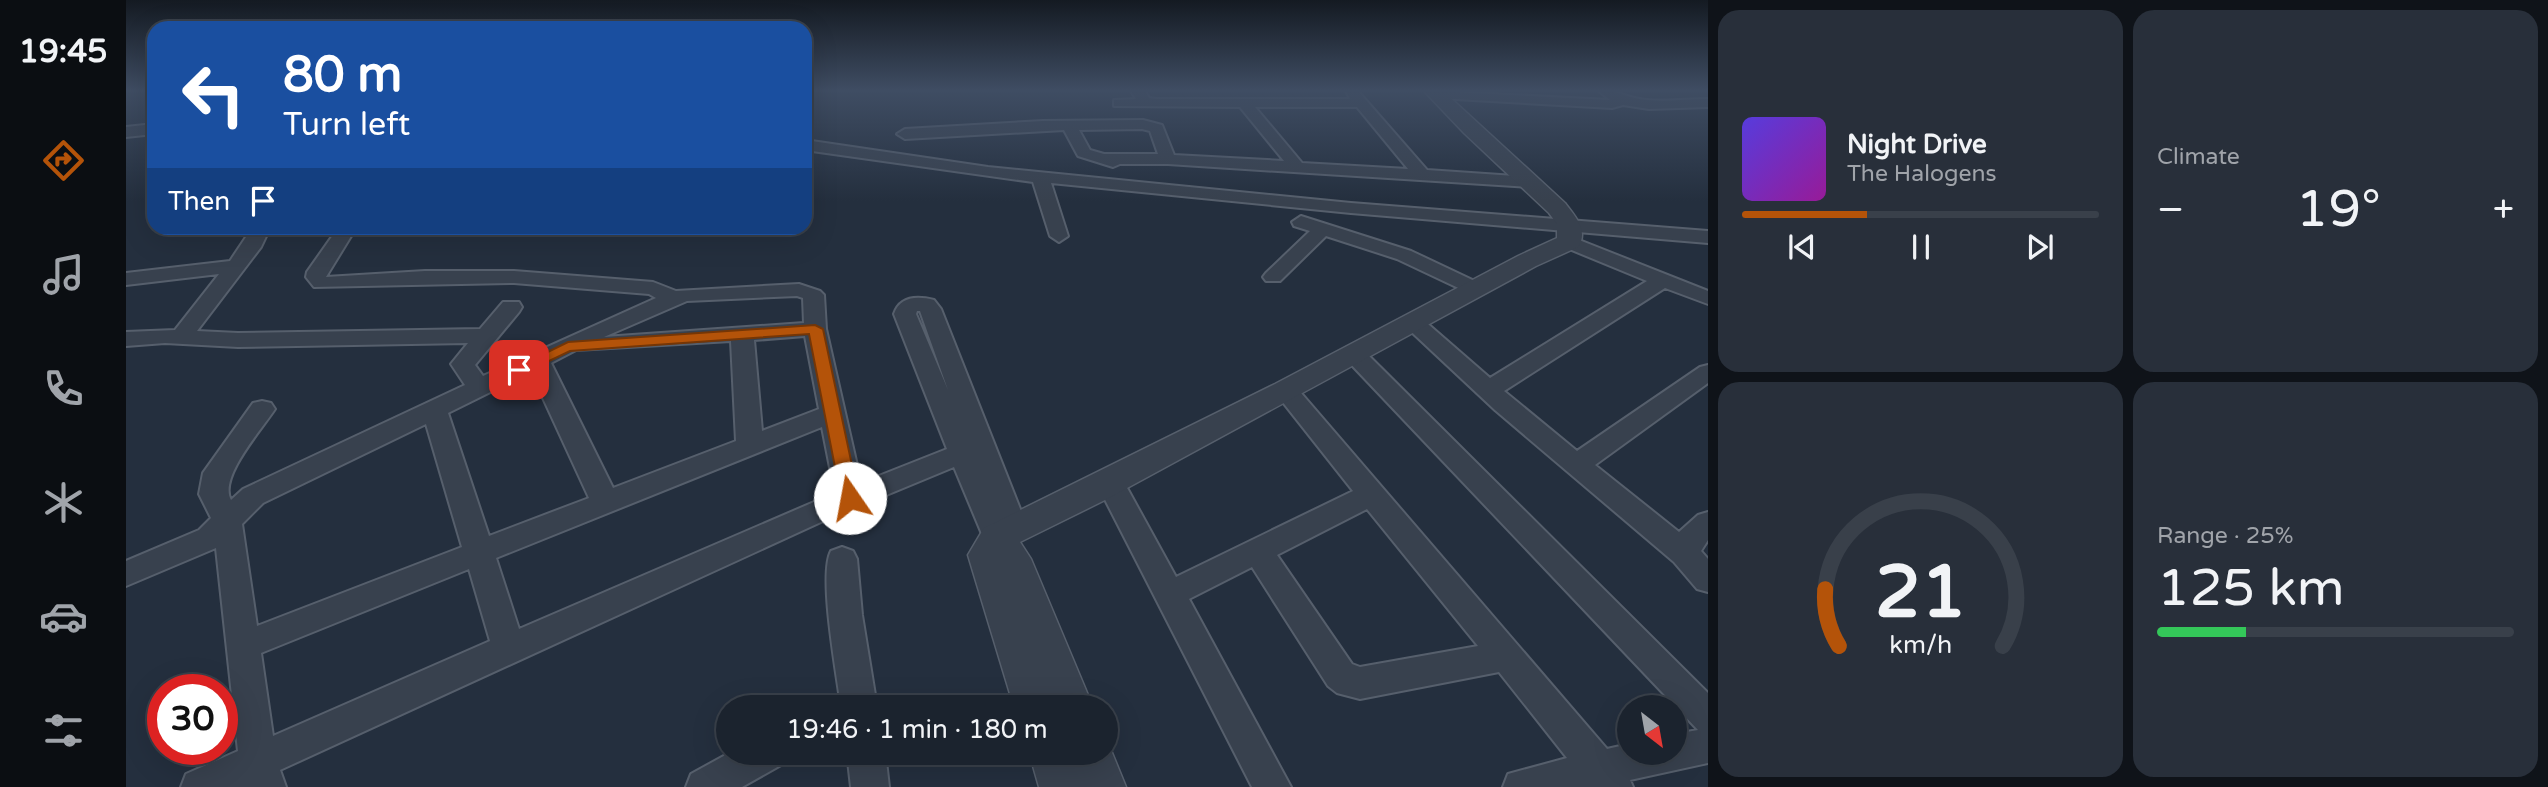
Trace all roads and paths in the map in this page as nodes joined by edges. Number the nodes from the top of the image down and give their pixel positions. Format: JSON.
{"nodes":[{"id":1,"x":1019,"y":128,"type":"edge"},
{"id":2,"x":1070,"y":128,"type":"edge"},
{"id":3,"x":1156,"y":128,"type":"edge"},
{"id":4,"x":1264,"y":128,"type":"edge"},
{"id":5,"x":1382,"y":128,"type":"edge"},
{"id":6,"x":1470,"y":128,"type":"edge"},
{"id":7,"x":147,"y":130,"type":"edge"},
{"id":8,"x":126,"y":132,"type":"edge"},
{"id":9,"x":905,"y":134,"type":"dead end"},
{"id":10,"x":812,"y":146,"type":"edge"},
{"id":11,"x":1097,"y":159,"type":"junction"},
{"id":12,"x":1168,"y":159,"type":"junction"},
{"id":13,"x":1297,"y":167,"type":"junction"},
{"id":14,"x":1422,"y":174,"type":"junction"},
{"id":15,"x":1040,"y":176,"type":"junction"},
{"id":16,"x":1529,"y":182,"type":"junction"},
{"id":17,"x":1325,"y":205,"type":"junction"},
{"id":18,"x":1301,"y":222,"type":"dead end"},
{"id":19,"x":1323,"y":229,"type":"junction"},
{"id":20,"x":1569,"y":233,"type":"junction"},
{"id":21,"x":258,"y":235,"type":"edge"},
{"id":22,"x":342,"y":235,"type":"edge"},
{"id":23,"x":1059,"y":236,"type":"dead end"},
{"id":24,"x":1708,"y":237,"type":"edge"},
{"id":25,"x":236,"y":267,"type":"junction"},
{"id":26,"x":1273,"y":276,"type":"dead end"},
{"id":27,"x":126,"y":279,"type":"edge"},
{"id":28,"x":1663,"y":280,"type":"junction"},
{"id":29,"x":1476,"y":289,"type":"junction"},
{"id":30,"x":673,"y":298,"type":"junction"},
{"id":31,"x":1708,"y":298,"type":"edge"},
{"id":32,"x":511,"y":307,"type":"dead end"},
{"id":33,"x":1413,"y":323,"type":"junction"},
{"id":34,"x":815,"y":329,"type":"junction"},
{"id":35,"x":742,"y":334,"type":"junction"},
{"id":36,"x":485,"y":336,"type":"junction"},
{"id":37,"x":181,"y":337,"type":"junction"},
{"id":38,"x":126,"y":339,"type":"edge"},
{"id":39,"x":568,"y":346,"type":"junction"},
{"id":40,"x":1354,"y":354,"type":"junction"},
{"id":41,"x":538,"y":360,"type":"junction"},
{"id":42,"x":1708,"y":372,"type":"edge"},
{"id":43,"x":480,"y":388,"type":"junction"},
{"id":44,"x":1488,"y":390,"type":"junction"},
{"id":45,"x":1286,"y":391,"type":"junction"},
{"id":46,"x":262,"y":409,"type":"dead end"},
{"id":47,"x":434,"y":410,"type":"junction"},
{"id":48,"x":833,"y":413,"type":"junction"},
{"id":49,"x":750,"y":447,"type":"junction"},
{"id":50,"x":971,"y":449,"type":"junction"},
{"id":51,"x":1577,"y":464,"type":"junction"},
{"id":52,"x":1111,"y":482,"type":"junction"},
{"id":53,"x":1372,"y":494,"type":"junction"},
{"id":54,"x":850,"y":498,"type":"junction"},
{"id":55,"x":606,"y":503,"type":"junction"},
{"id":56,"x":227,"y":520,"type":"junction"},
{"id":57,"x":1708,"y":523,"type":"edge"},
{"id":58,"x":1005,"y":533,"type":"junction"},
{"id":59,"x":1258,"y":551,"type":"junction"},
{"id":60,"x":479,"y":553,"type":"junction"},
{"id":61,"x":1685,"y":554,"type":"junction"},
{"id":62,"x":842,"y":559,"type":"dead end"},
{"id":63,"x":126,"y":574,"type":"edge"},
{"id":64,"x":1708,"y":580,"type":"edge"},
{"id":65,"x":1170,"y":594,"type":"junction"},
{"id":66,"x":242,"y":646,"type":"junction"},
{"id":67,"x":509,"y":648,"type":"junction"},
{"id":68,"x":1506,"y":656,"type":"junction"},
{"id":69,"x":855,"y":695,"type":"edge"},
{"id":70,"x":1034,"y":695,"type":"edge"},
{"id":71,"x":1065,"y":695,"type":"edge"},
{"id":72,"x":1708,"y":717,"type":"edge"},
{"id":73,"x":1708,"y":745,"type":"edge"},
{"id":74,"x":1687,"y":749,"type":"edge"},
{"id":75,"x":745,"y":765,"type":"edge"},
{"id":76,"x":867,"y":765,"type":"edge"},
{"id":77,"x":1057,"y":765,"type":"edge"},
{"id":78,"x":1093,"y":765,"type":"edge"},
{"id":79,"x":1640,"y":765,"type":"edge"},
{"id":80,"x":262,"y":774,"type":"edge"},
{"id":81,"x":1607,"y":778,"type":"edge"},
{"id":82,"x":200,"y":787,"type":"edge"},
{"id":83,"x":705,"y":787,"type":"edge"},
{"id":84,"x":870,"y":787,"type":"edge"},
{"id":85,"x":1064,"y":787,"type":"edge"},
{"id":86,"x":1101,"y":787,"type":"edge"},
{"id":87,"x":1272,"y":787,"type":"edge"},
{"id":88,"x":1522,"y":787,"type":"edge"}],
"edges":[{"from":1,"to":9,"type":"street"},
{"from":2,"to":11,"type":"street"},
{"from":3,"to":12,"type":"street"},
{"from":4,"to":13,"type":"street"},
{"from":5,"to":14,"type":"street"},
{"from":6,"to":16,"type":"street"},
{"from":7,"to":8,"type":"street"},
{"from":10,"to":15,"type":"street"},
{"from":11,"to":12,"type":"street"},
{"from":11,"to":17,"type":"street"},
{"from":12,"to":13,"type":"street"},
{"from":13,"to":14,"type":"street"},
{"from":14,"to":16,"type":"street"},
{"from":15,"to":17,"type":"street"},
{"from":15,"to":23,"type":"street"},
{"from":16,"to":20,"type":"street"},
{"from":17,"to":20,"type":"street"},
{"from":18,"to":19,"type":"street"},
{"from":19,"to":26,"type":"street"},
{"from":19,"to":29,"type":"street"},
{"from":20,"to":24,"type":"street"},
{"from":20,"to":28,"type":"street"},
{"from":20,"to":29,"type":"street"},
{"from":21,"to":25,"type":"street"},
{"from":22,"to":30,"type":"street"},
{"from":25,"to":27,"type":"street"},
{"from":25,"to":37,"type":"street"},
{"from":28,"to":31,"type":"street"},
{"from":28,"to":44,"type":"street"},
{"from":29,"to":33,"type":"street"},
{"from":30,"to":34,"type":"street"},
{"from":30,"to":39,"type":"street"},
{"from":32,"to":36,"type":"street"},
{"from":33,"to":40,"type":"street"},
{"from":33,"to":44,"type":"street"},
{"from":34,"to":35,"type":"street"},
{"from":34,"to":48,"type":"street"},
{"from":35,"to":39,"type":"street"},
{"from":35,"to":49,"type":"street"},
{"from":36,"to":37,"type":"street"},
{"from":36,"to":43,"type":"street"},
{"from":37,"to":38,"type":"street"},
{"from":39,"to":41,"type":"street"},
{"from":40,"to":45,"type":"street"},
{"from":40,"to":72,"type":"street"},
{"from":41,"to":43,"type":"street"},
{"from":41,"to":55,"type":"street"},
{"from":42,"to":51,"type":"street"},
{"from":43,"to":47,"type":"street"},
{"from":44,"to":51,"type":"street"},
{"from":45,"to":52,"type":"street"},
{"from":45,"to":53,"type":"street"},
{"from":46,"to":56,"type":"street"},
{"from":47,"to":56,"type":"street"},
{"from":47,"to":60,"type":"street"},
{"from":48,"to":49,"type":"street"},
{"from":48,"to":54,"type":"street"},
{"from":49,"to":55,"type":"street"},
{"from":50,"to":50,"type":"street"},
{"from":50,"to":54,"type":"street"},
{"from":50,"to":58,"type":"street"},
{"from":51,"to":61,"type":"street"},
{"from":52,"to":58,"type":"street"},
{"from":52,"to":65,"type":"street"},
{"from":53,"to":59,"type":"street"},
{"from":53,"to":68,"type":"street"},
{"from":54,"to":67,"type":"street"},
{"from":55,"to":60,"type":"street"},
{"from":56,"to":63,"type":"street"},
{"from":56,"to":66,"type":"street"},
{"from":57,"to":61,"type":"street"},
{"from":58,"to":70,"type":"street"},
{"from":58,"to":71,"type":"street"},
{"from":59,"to":65,"type":"street"},
{"from":59,"to":68,"type":"street"},
{"from":60,"to":66,"type":"street"},
{"from":60,"to":67,"type":"street"},
{"from":61,"to":64,"type":"street"},
{"from":62,"to":69,"type":"street"},
{"from":65,"to":87,"type":"street"},
{"from":66,"to":80,"type":"street"},
{"from":67,"to":80,"type":"street"},
{"from":68,"to":81,"type":"street"},
{"from":73,"to":74,"type":"street"},
{"from":75,"to":83,"type":"street"},
{"from":76,"to":84,"type":"street"},
{"from":77,"to":85,"type":"street"},
{"from":78,"to":86,"type":"street"},
{"from":79,"to":81,"type":"street"},
{"from":80,"to":82,"type":"street"},
{"from":81,"to":88,"type":"street"}]}
